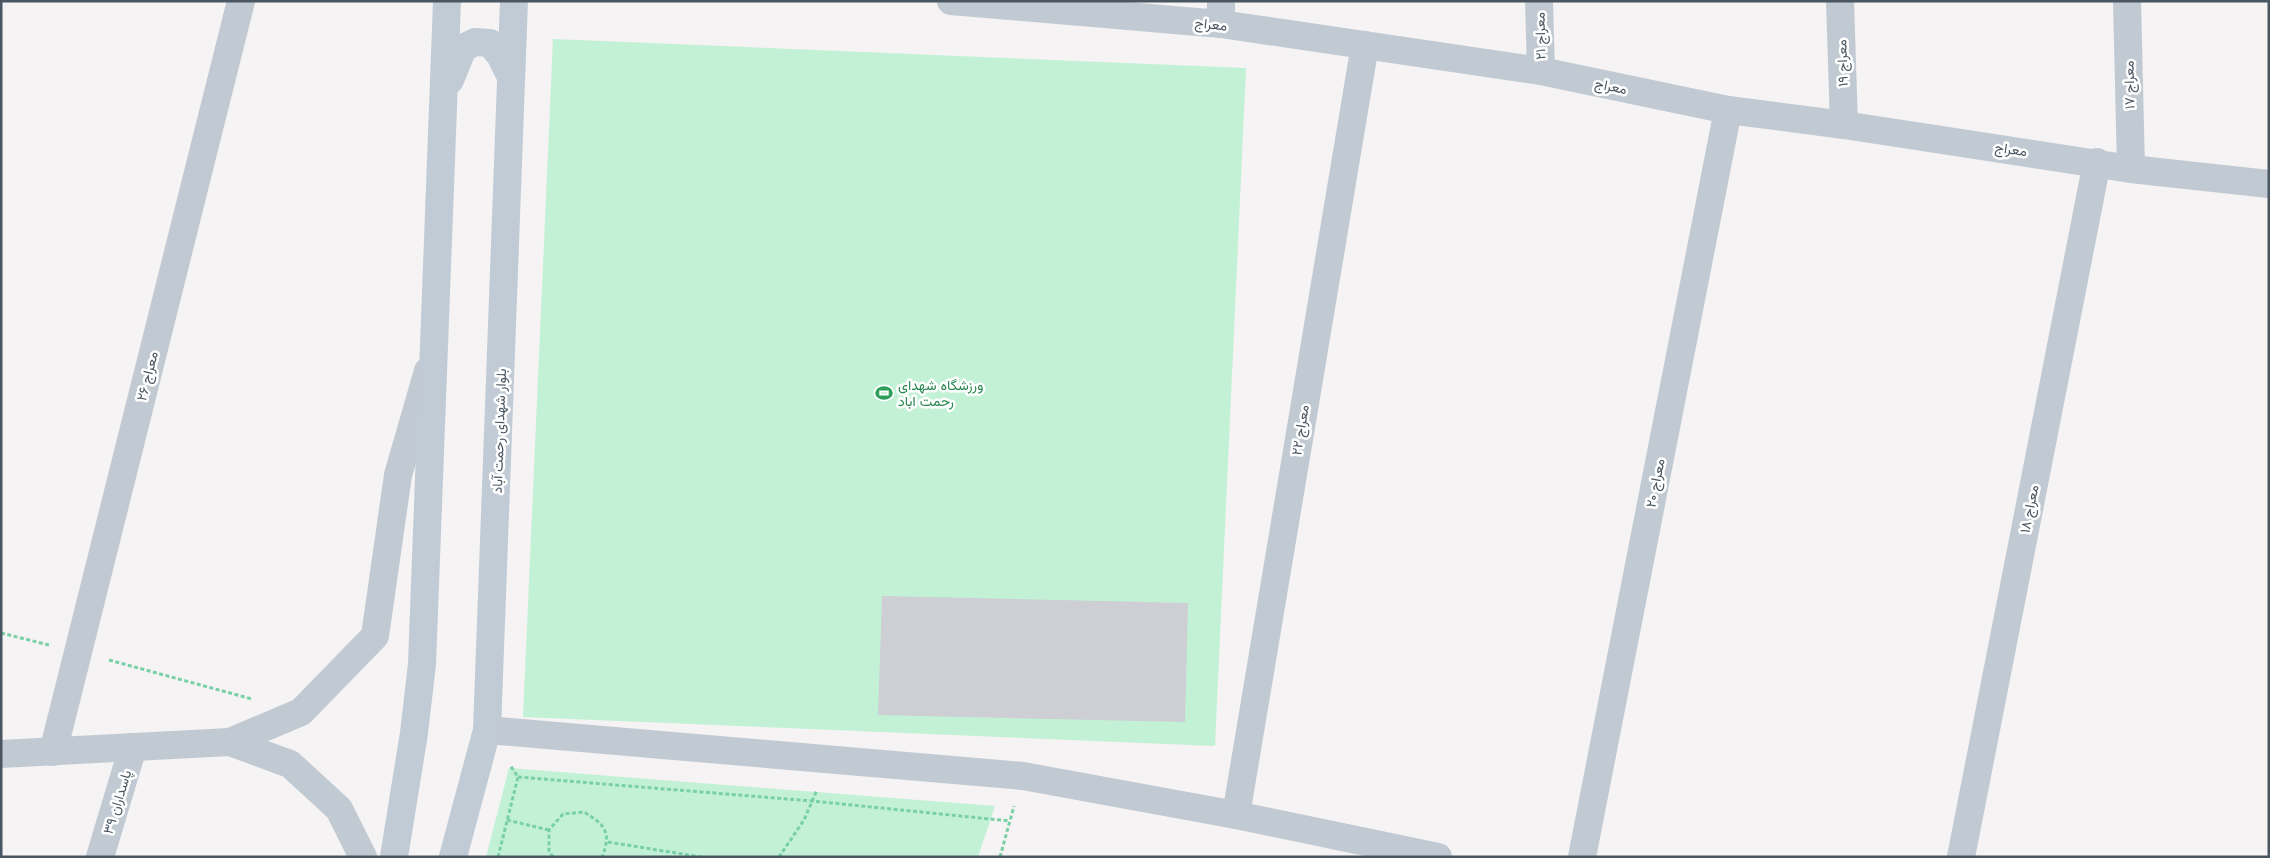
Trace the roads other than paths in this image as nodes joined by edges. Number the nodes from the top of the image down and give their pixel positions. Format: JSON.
{"nodes":[{"id":1,"x":241,"y":1,"type":"edge"},
{"id":2,"x":447,"y":1,"type":"edge"},
{"id":3,"x":514,"y":1,"type":"edge"},
{"id":4,"x":951,"y":1,"type":"edge"},
{"id":5,"x":1539,"y":1,"type":"edge"},
{"id":6,"x":1840,"y":1,"type":"edge"},
{"id":7,"x":2127,"y":1,"type":"edge"},
{"id":8,"x":1221,"y":13,"type":"edge"},
{"id":9,"x":1365,"y":45,"type":"junction"},
{"id":10,"x":1541,"y":71,"type":"junction"},
{"id":11,"x":511,"y":77,"type":"junction"},
{"id":12,"x":444,"y":99,"type":"junction"},
{"id":13,"x":1728,"y":110,"type":"junction"},
{"id":14,"x":1844,"y":125,"type":"junction"},
{"id":15,"x":2097,"y":162,"type":"junction"},
{"id":16,"x":2132,"y":169,"type":"junction"},
{"id":17,"x":2269,"y":184,"type":"edge"},
{"id":18,"x":434,"y":351,"type":"junction"},
{"id":19,"x":487,"y":730,"type":"junction"},
{"id":20,"x":230,"y":742,"type":"junction"},
{"id":21,"x":133,"y":747,"type":"junction"},
{"id":22,"x":53,"y":752,"type":"junction"},
{"id":23,"x":1,"y":754,"type":"edge"},
{"id":24,"x":1236,"y":815,"type":"junction"},
{"id":25,"x":100,"y":857,"type":"edge"},
{"id":26,"x":363,"y":857,"type":"edge"},
{"id":27,"x":394,"y":857,"type":"edge"},
{"id":28,"x":453,"y":857,"type":"edge"},
{"id":29,"x":1438,"y":857,"type":"edge"},
{"id":30,"x":1582,"y":857,"type":"edge"},
{"id":31,"x":1961,"y":857,"type":"edge"}],
"edges":[{"from":1,"to":22,"type":"street","name":"معراج ۲۶"},
{"from":2,"to":12,"type":"street"},
{"from":3,"to":11,"type":"street","name":"بلوار شهدای رحمت آباد"},
{"from":4,"to":8,"type":"street","name":"معراج"},
{"from":5,"to":10,"type":"street","name":"معراج ۲۱"},
{"from":6,"to":14,"type":"street","name":"معراج ۱۹"},
{"from":7,"to":16,"type":"street","name":"معراج ۱۷"},
{"from":8,"to":9,"type":"street","name":"معراج"},
{"from":9,"to":10,"type":"street","name":"معراج"},
{"from":9,"to":24,"type":"street","name":"معراج ۲۲"},
{"from":10,"to":13,"type":"street","name":"معراج"},
{"from":11,"to":12,"type":"street"},
{"from":11,"to":19,"type":"street","name":"بلوار شهدای رحمت آباد"},
{"from":12,"to":18,"type":"street"},
{"from":13,"to":14,"type":"street","name":"معراج"},
{"from":13,"to":30,"type":"street","name":"معراج ۲۰"},
{"from":14,"to":15,"type":"street","name":"معراج"},
{"from":15,"to":16,"type":"street","name":"معراج"},
{"from":15,"to":31,"type":"street","name":"معراج ۱۸"},
{"from":16,"to":17,"type":"street","name":"معراج"},
{"from":18,"to":20,"type":"street"},
{"from":18,"to":27,"type":"street"},
{"from":19,"to":24,"type":"street"},
{"from":19,"to":28,"type":"street","name":"بلوار شهدای رحمت آباد"},
{"from":20,"to":21,"type":"street"},
{"from":20,"to":26,"type":"street"},
{"from":21,"to":22,"type":"street"},
{"from":21,"to":25,"type":"street","name":"پاسداران ۳۹"},
{"from":22,"to":23,"type":"street"},
{"from":24,"to":29,"type":"street"}]}
